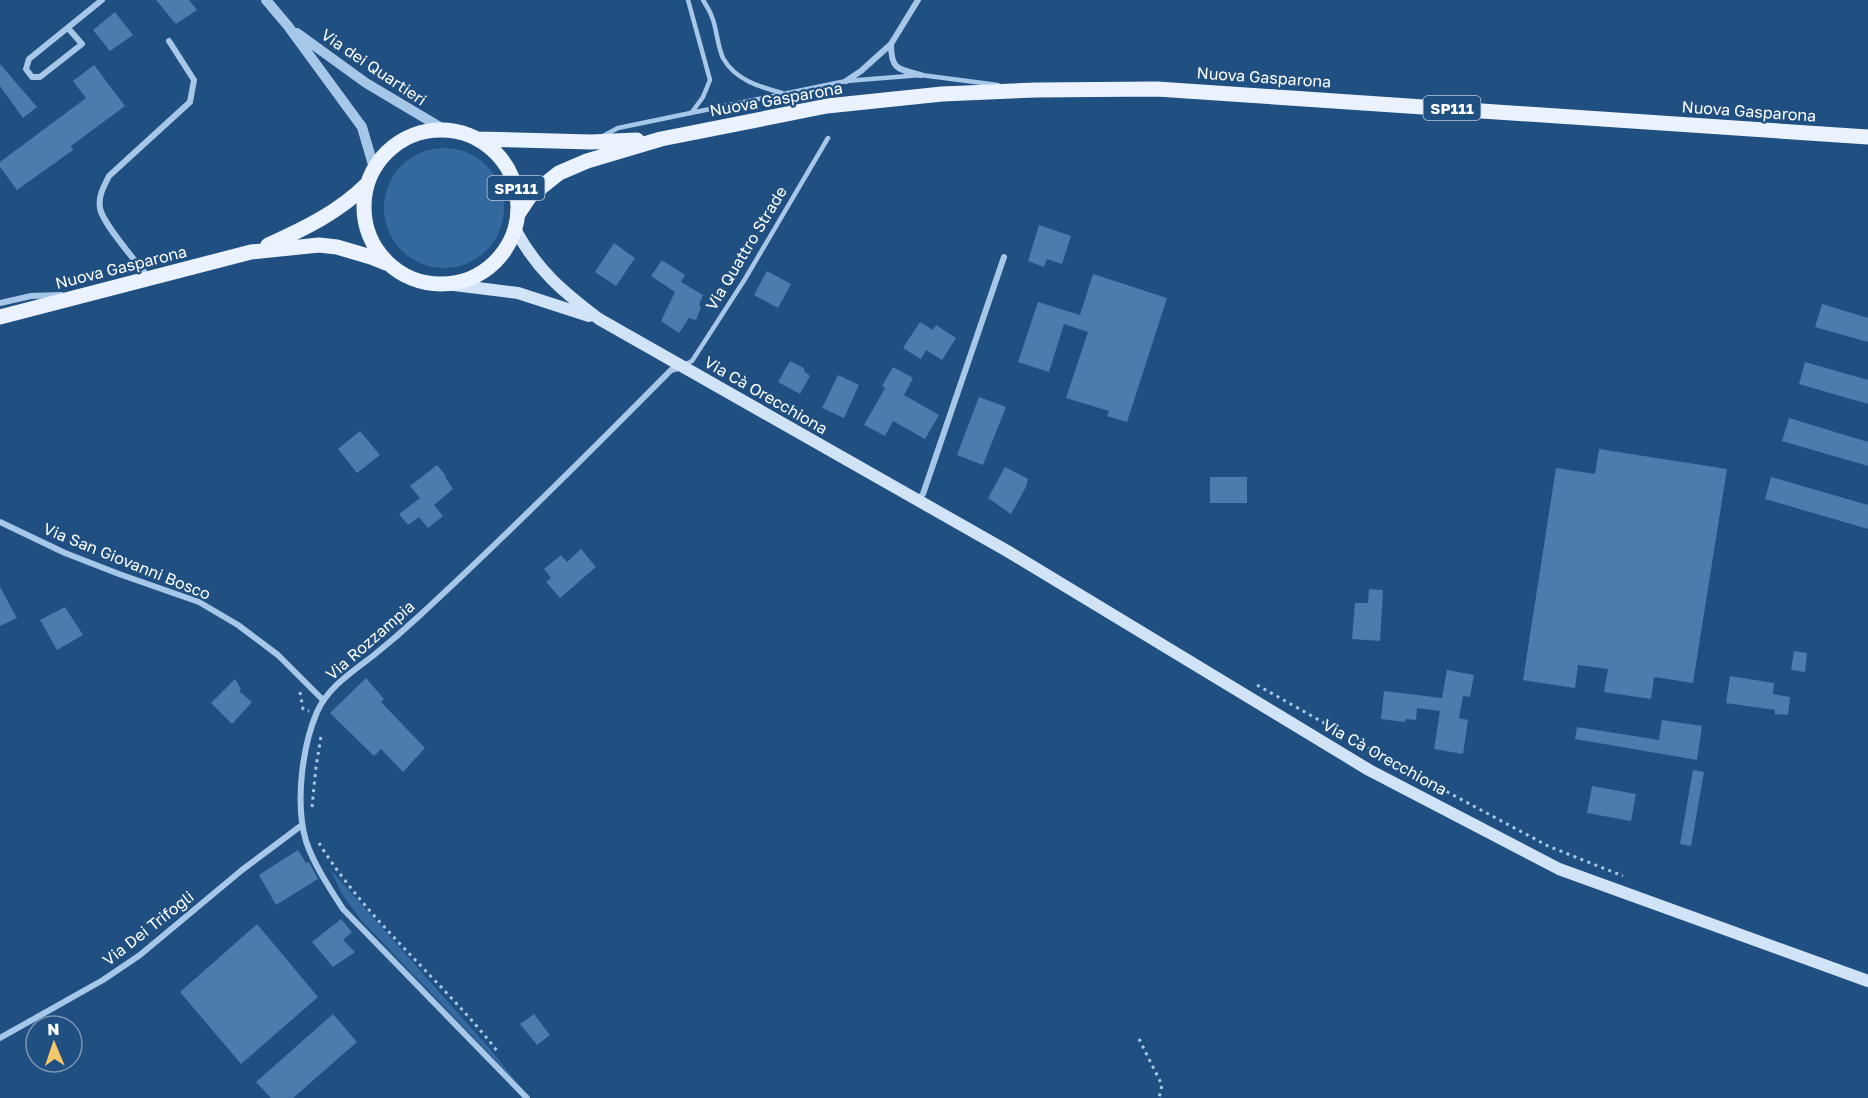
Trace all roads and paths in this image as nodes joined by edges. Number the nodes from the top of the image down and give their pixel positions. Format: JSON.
{"nodes":[{"id":1,"x":102,"y":0,"type":"edge"},
{"id":2,"x":266,"y":0,"type":"edge"},
{"id":3,"x":688,"y":0,"type":"edge"},
{"id":4,"x":703,"y":0,"type":"edge"},
{"id":5,"x":918,"y":0,"type":"edge"},
{"id":6,"x":288,"y":26,"type":"junction"},
{"id":7,"x":68,"y":27,"type":"junction"},
{"id":8,"x":169,"y":41,"type":"dead end"},
{"id":9,"x":891,"y":44,"type":"junction"},
{"id":10,"x":921,"y":75,"type":"junction"},
{"id":11,"x":846,"y":81,"type":"junction"},
{"id":12,"x":1036,"y":90,"type":"junction"},
{"id":13,"x":785,"y":94,"type":"junction"},
{"id":14,"x":692,"y":112,"type":"junction"},
{"id":15,"x":445,"y":130,"type":"junction"},
{"id":16,"x":1868,"y":137,"type":"edge"},
{"id":17,"x":828,"y":138,"type":"dead end"},
{"id":18,"x":477,"y":139,"type":"junction"},
{"id":19,"x":661,"y":139,"type":"junction"},
{"id":20,"x":591,"y":142,"type":"junction"},
{"id":21,"x":374,"y":168,"type":"junction"},
{"id":22,"x":368,"y":183,"type":"junction"},
{"id":23,"x":517,"y":222,"type":"junction"},
{"id":24,"x":251,"y":252,"type":"junction"},
{"id":25,"x":1004,"y":257,"type":"dead end"},
{"id":26,"x":389,"y":264,"type":"junction"},
{"id":27,"x":149,"y":279,"type":"junction"},
{"id":28,"x":446,"y":284,"type":"junction"},
{"id":29,"x":86,"y":295,"type":"junction"},
{"id":30,"x":0,"y":303,"type":"edge"},
{"id":31,"x":0,"y":317,"type":"edge"},
{"id":32,"x":599,"y":319,"type":"junction"},
{"id":33,"x":682,"y":366,"type":"junction"},
{"id":34,"x":917,"y":500,"type":"junction"},
{"id":35,"x":0,"y":522,"type":"edge"},
{"id":36,"x":306,"y":682,"type":"junction"},
{"id":37,"x":1256,"y":684,"type":"dead end"},
{"id":38,"x":323,"y":700,"type":"junction"},
{"id":39,"x":316,"y":714,"type":"junction"},
{"id":40,"x":312,"y":812,"type":"dead end"},
{"id":41,"x":302,"y":825,"type":"junction"},
{"id":42,"x":317,"y":840,"type":"dead end"},
{"id":43,"x":1628,"y":879,"type":"dead end"},
{"id":44,"x":1868,"y":981,"type":"edge"},
{"id":45,"x":0,"y":1038,"type":"edge"},
{"id":46,"x":1139,"y":1039,"type":"dead end"},
{"id":47,"x":501,"y":1056,"type":"dead end"},
{"id":48,"x":526,"y":1098,"type":"edge"},
{"id":49,"x":1159,"y":1098,"type":"edge"}],
"edges":[{"from":1,"to":7,"type":"street"},
{"from":2,"to":6,"type":"street","name":"Via dei Quartieri"},
{"from":3,"to":14,"type":"lane"},
{"from":4,"to":13,"type":"lane"},
{"from":5,"to":9,"type":"street"},
{"from":6,"to":15,"type":"street","name":"Via dei Quartieri"},
{"from":6,"to":21,"type":"street","name":"Via dei Quartieri"},
{"from":7,"to":7,"type":"street"},
{"from":8,"to":27,"type":"street"},
{"from":9,"to":10,"type":"street"},
{"from":9,"to":11,"type":"street"},
{"from":10,"to":11,"type":"lane"},
{"from":10,"to":12,"type":"lane"},
{"from":11,"to":13,"type":"lane"},
{"from":12,"to":16,"type":"main road","name":"Nuova Gasparona","number":"SP111"},
{"from":12,"to":19,"type":"main road","name":"Nuova Gasparona","number":"SP111"},
{"from":13,"to":14,"type":"lane"},
{"from":14,"to":20,"type":"lane"},
{"from":15,"to":18,"type":"main road","name":"Nuova Gasparona","number":"SP111"},
{"from":15,"to":21,"type":"main road","name":"Nuova Gasparona","number":"SP111"},
{"from":17,"to":33,"type":"lane","name":"Via Quattro Strade"},
{"from":18,"to":20,"type":"main road","name":"Nuova Gasparona","number":"SP111"},
{"from":18,"to":23,"type":"main road","name":"Nuova Gasparona","number":"SP111"},
{"from":19,"to":20,"type":"main road","name":"Nuova Gasparona","number":"SP111"},
{"from":19,"to":23,"type":"main road","name":"Nuova Gasparona","number":"SP111"},
{"from":21,"to":22,"type":"main road","name":"Nuova Gasparona","number":"SP111"},
{"from":22,"to":24,"type":"main road","name":"Nuova Gasparona","number":"SP111"},
{"from":22,"to":26,"type":"main road","name":"Nuova Gasparona","number":"SP111"},
{"from":23,"to":28,"type":"main road","name":"Nuova Gasparona","number":"SP111"},
{"from":23,"to":32,"type":"main road","name":"Via Cà Orecchiona"},
{"from":24,"to":26,"type":"main road","name":"Nuova Gasparona","number":"SP111"},
{"from":24,"to":27,"type":"main road","name":"Nuova Gasparona","number":"SP111"},
{"from":25,"to":34,"type":"street"},
{"from":26,"to":28,"type":"main road","name":"Nuova Gasparona","number":"SP111"},
{"from":27,"to":29,"type":"main road","name":"Nuova Gasparona","number":"SP111"},
{"from":28,"to":32,"type":"main road","name":"Via Cà Orecchiona"},
{"from":29,"to":30,"type":"street"},
{"from":29,"to":31,"type":"main road","name":"Nuova Gasparona","number":"SP111"},
{"from":32,"to":33,"type":"main road","name":"Via Cà Orecchiona"},
{"from":33,"to":34,"type":"main road","name":"Via Cà Orecchiona"},
{"from":33,"to":38,"type":"street","name":"Via Rozzampia"},
{"from":34,"to":44,"type":"main road","name":"Via Cà Orecchiona"},
{"from":35,"to":36,"type":"street","name":"Via San Giovanni Bosco"},
{"from":36,"to":38,"type":"street","name":"Via San Giovanni Bosco"},
{"from":36,"to":39,"type":"path"},
{"from":37,"to":43,"type":"path"},
{"from":38,"to":39,"type":"street","name":"Via Rozzampia"},
{"from":39,"to":40,"type":"path"},
{"from":39,"to":41,"type":"street","name":"Via Rozzampia"},
{"from":41,"to":45,"type":"street","name":"Via Dei Trifogli"},
{"from":41,"to":48,"type":"street","name":"Via Rozzampia"},
{"from":42,"to":47,"type":"path"},
{"from":46,"to":49,"type":"path"}]}
